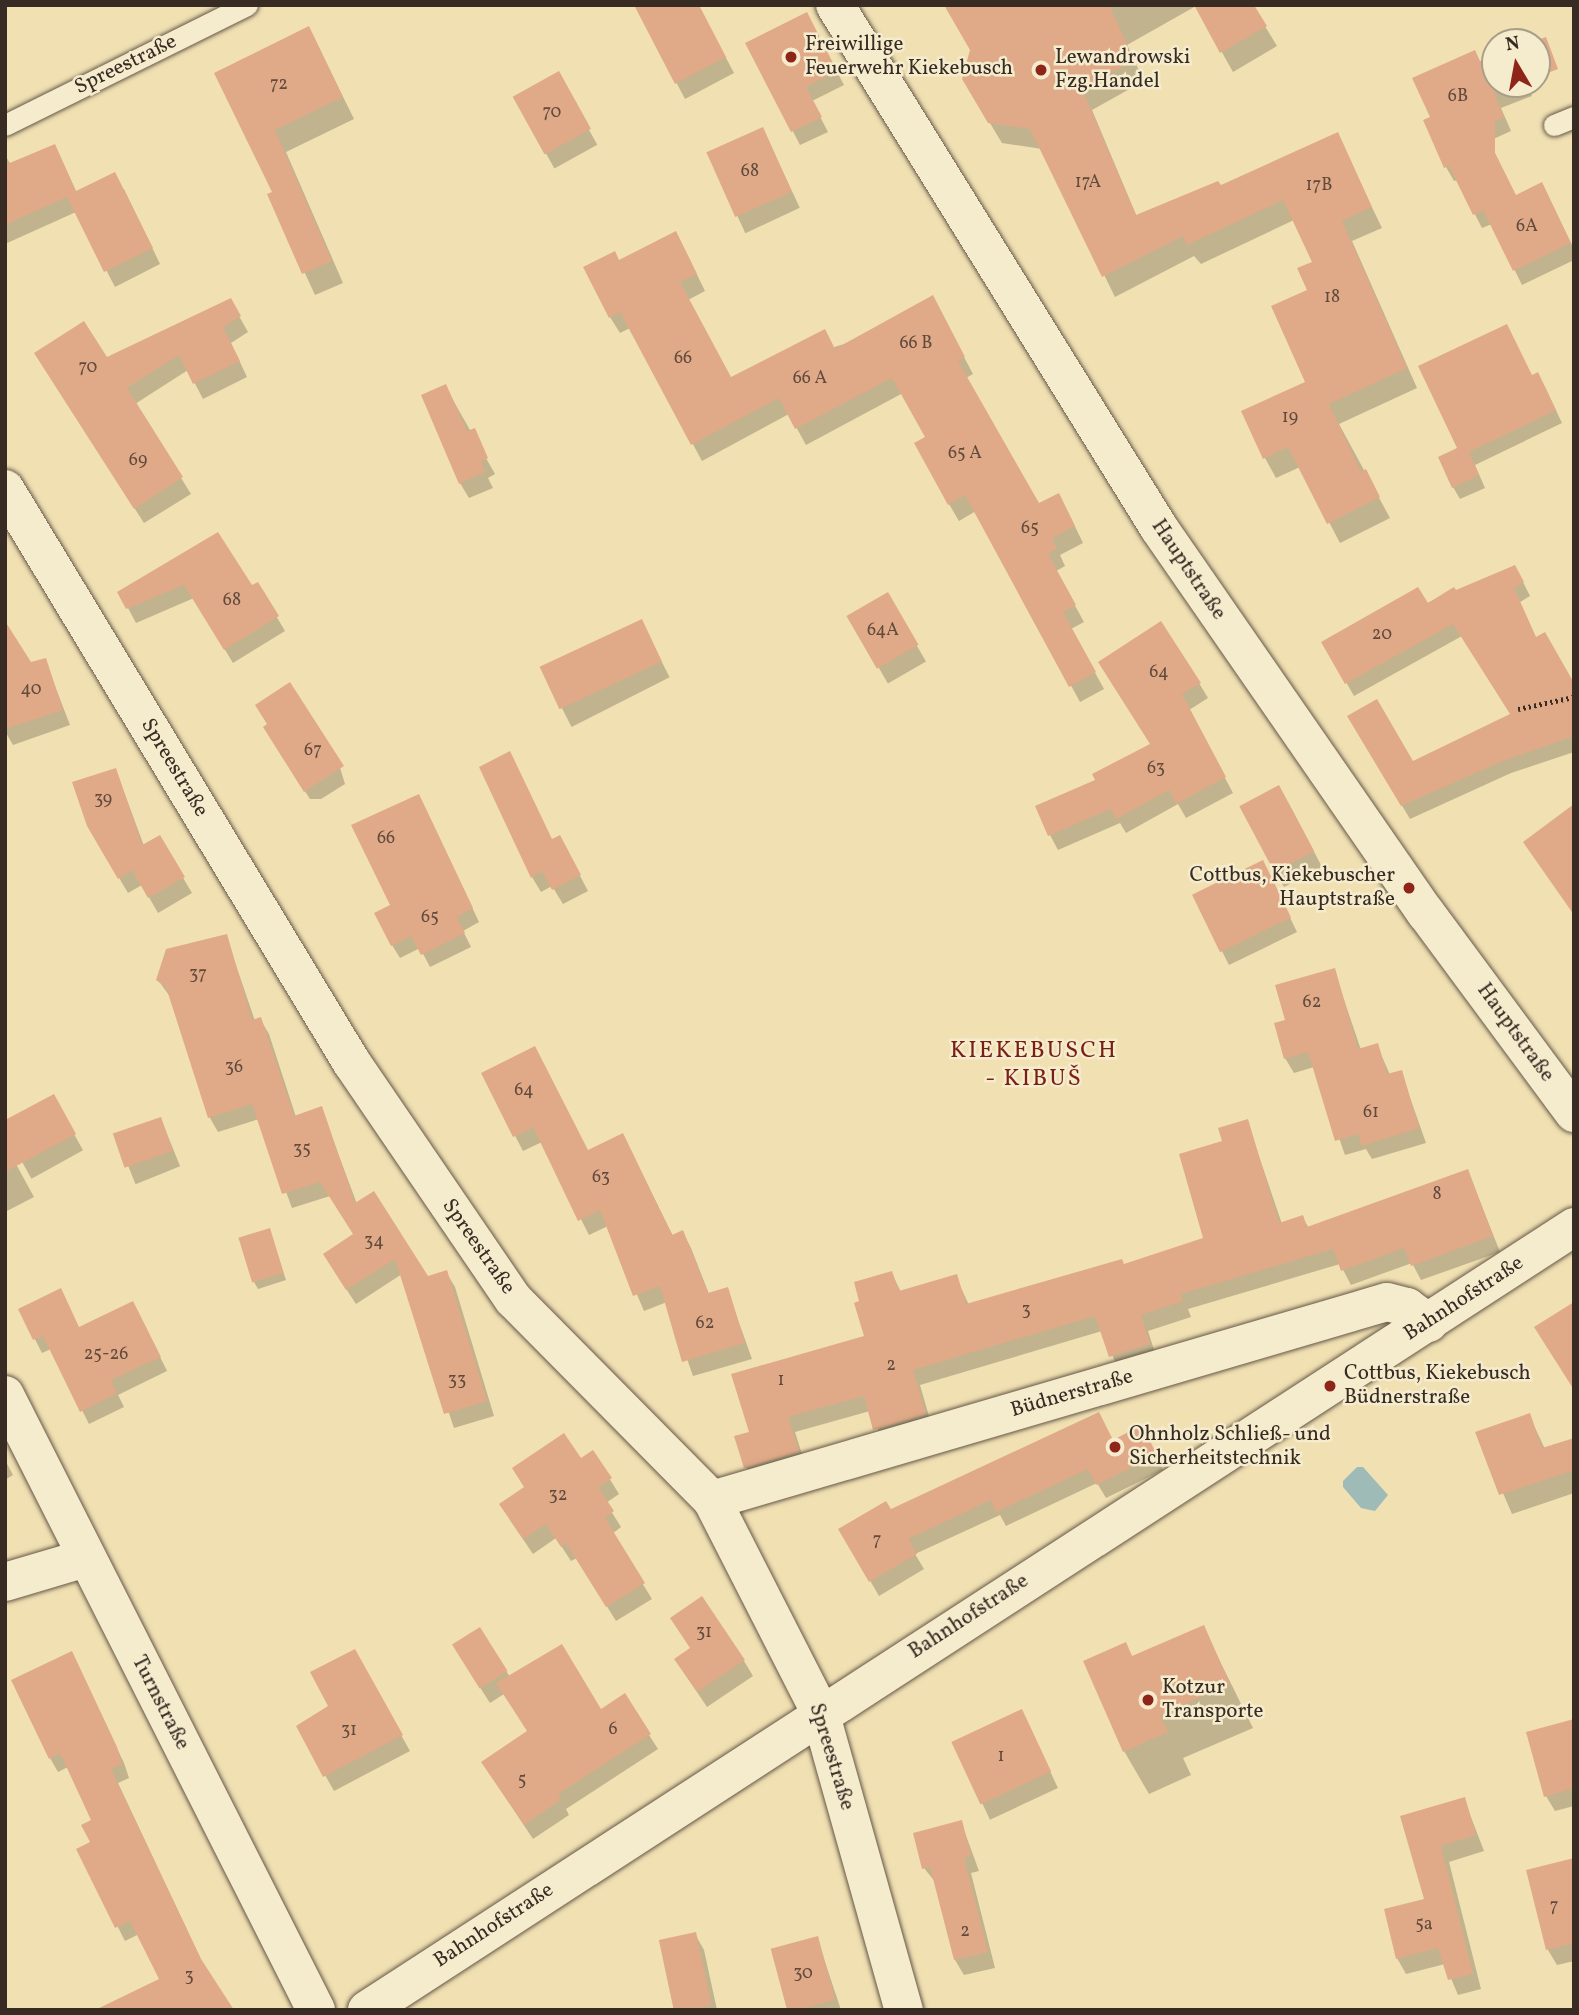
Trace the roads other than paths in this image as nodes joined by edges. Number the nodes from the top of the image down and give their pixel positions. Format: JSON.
{"nodes":[{"id":1,"x":247,"y":5,"type":"edge"},
{"id":2,"x":835,"y":5,"type":"edge"},
{"id":3,"x":1574,"y":117,"type":"edge"},
{"id":4,"x":5,"y":125,"type":"edge"},
{"id":5,"x":1554,"y":125,"type":"dead end"},
{"id":6,"x":5,"y":489,"type":"edge"},
{"id":7,"x":1574,"y":1113,"type":"edge"},
{"id":8,"x":1574,"y":1227,"type":"edge"},
{"id":9,"x":1429,"y":1323,"type":"junction"},
{"id":10,"x":5,"y":1395,"type":"edge"},
{"id":11,"x":712,"y":1500,"type":"junction"},
{"id":12,"x":86,"y":1558,"type":"junction"},
{"id":13,"x":5,"y":1583,"type":"edge"},
{"id":14,"x":820,"y":1712,"type":"junction"},
{"id":15,"x":316,"y":2010,"type":"edge"},
{"id":16,"x":366,"y":2010,"type":"edge"},
{"id":17,"x":904,"y":2010,"type":"edge"}],
"edges":[{"from":1,"to":4,"type":"lane","name":"Spreestraße"},
{"from":2,"to":7,"type":"street","name":"Hauptstraße"},
{"from":3,"to":5,"type":"lane"},
{"from":6,"to":11,"type":"street","name":"Spreestraße"},
{"from":8,"to":9,"type":"street","name":"Bahnhofstraße"},
{"from":9,"to":11,"type":"street","name":"Büdnerstraße"},
{"from":9,"to":14,"type":"street","name":"Bahnhofstraße"},
{"from":10,"to":12,"type":"street","name":"Turnstraße"},
{"from":11,"to":14,"type":"street","name":"Spreestraße"},
{"from":12,"to":13,"type":"street"},
{"from":12,"to":15,"type":"street","name":"Turnstraße"},
{"from":14,"to":16,"type":"street","name":"Bahnhofstraße"},
{"from":14,"to":17,"type":"street","name":"Spreestraße"}]}
